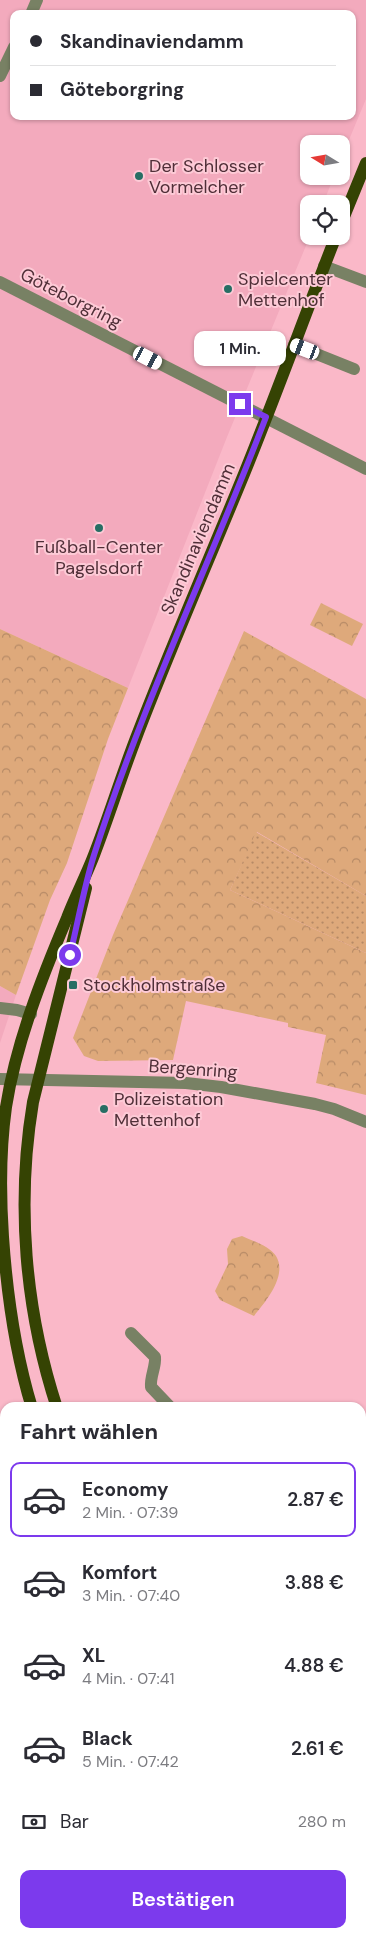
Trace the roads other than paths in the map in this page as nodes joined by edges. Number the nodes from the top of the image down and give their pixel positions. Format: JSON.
{"nodes":[{"id":1,"x":10,"y":56,"type":"edge"},
{"id":2,"x":0,"y":76,"type":"edge"},
{"id":3,"x":365,"y":166,"type":"edge"},
{"id":4,"x":350,"y":202,"type":"edge"},
{"id":5,"x":332,"y":245,"type":"edge"},
{"id":6,"x":324,"y":266,"type":"junction"},
{"id":7,"x":0,"y":282,"type":"edge"},
{"id":8,"x":366,"y":282,"type":"edge"},
{"id":9,"x":294,"y":345,"type":"junction"},
{"id":10,"x":354,"y":369,"type":"dead end"},
{"id":11,"x":266,"y":417,"type":"junction"},
{"id":12,"x":366,"y":469,"type":"edge"},
{"id":13,"x":94,"y":856,"type":"junction"},
{"id":14,"x":0,"y":1008,"type":"edge"},
{"id":15,"x":31,"y":1014,"type":"junction"},
{"id":16,"x":6,"y":1079,"type":"edge"},
{"id":17,"x":38,"y":1079,"type":"junction"},
{"id":18,"x":366,"y":1122,"type":"edge"},
{"id":19,"x":131,"y":1333,"type":"dead end"},
{"id":20,"x":30,"y":1402,"type":"edge"},
{"id":21,"x":55,"y":1402,"type":"edge"},
{"id":22,"x":165,"y":1402,"type":"edge"}],
"edges":[{"from":1,"to":2,"type":"street"},
{"from":3,"to":4,"type":"main road"},
{"from":5,"to":6,"type":"main road","name":"Skandinaviendamm"},
{"from":6,"to":8,"type":"street"},
{"from":6,"to":9,"type":"main road","name":"Skandinaviendamm"},
{"from":7,"to":11,"type":"street","name":"Göteborgring"},
{"from":9,"to":10,"type":"street"},
{"from":9,"to":11,"type":"main road","name":"Skandinaviendamm"},
{"from":11,"to":12,"type":"street","name":"Göteborgring"},
{"from":11,"to":13,"type":"main road","name":"Skandinaviendamm"},
{"from":13,"to":15,"type":"main road","name":"Skandinaviendamm"},
{"from":13,"to":17,"type":"main road","name":"Skandinaviendamm"},
{"from":14,"to":15,"type":"street"},
{"from":15,"to":16,"type":"main road","name":"Skandinaviendamm"},
{"from":16,"to":17,"type":"street","name":"Bergenring"},
{"from":16,"to":20,"type":"main road","name":"Skandinaviendamm"},
{"from":17,"to":18,"type":"street","name":"Bergenring"},
{"from":17,"to":21,"type":"main road","name":"Skandinaviendamm"},
{"from":19,"to":22,"type":"street"}]}
